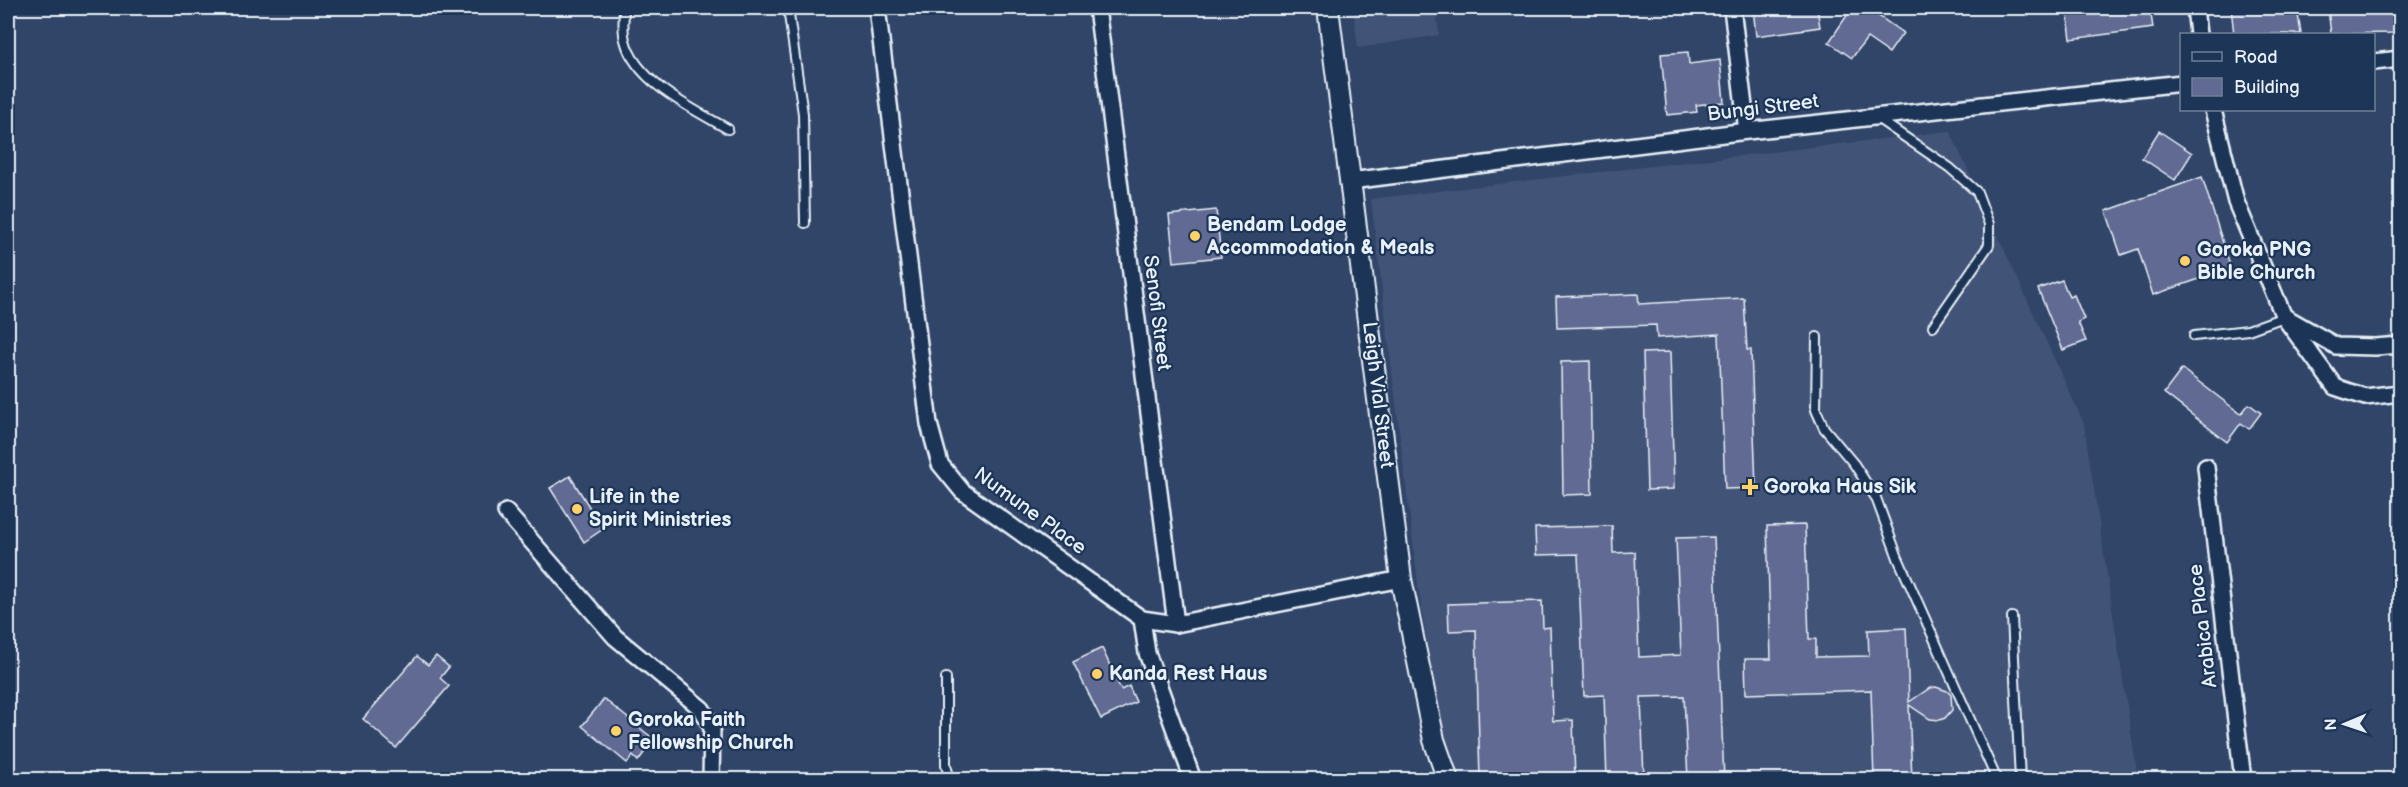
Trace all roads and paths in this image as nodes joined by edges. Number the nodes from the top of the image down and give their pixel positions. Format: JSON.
{"nodes":[{"id":1,"x":624,"y":8,"type":"edge"},
{"id":2,"x":788,"y":8,"type":"edge"},
{"id":3,"x":877,"y":8,"type":"edge"},
{"id":4,"x":1097,"y":8,"type":"edge"},
{"id":5,"x":1328,"y":8,"type":"edge"},
{"id":6,"x":1732,"y":8,"type":"edge"},
{"id":7,"x":2195,"y":8,"type":"edge"},
{"id":8,"x":2198,"y":33,"type":"edge"},
{"id":9,"x":2400,"y":59,"type":"edge"},
{"id":10,"x":2375,"y":62,"type":"edge"},
{"id":11,"x":2180,"y":83,"type":"edge"},
{"id":12,"x":2213,"y":111,"type":"edge"},
{"id":13,"x":1875,"y":117,"type":"junction"},
{"id":14,"x":728,"y":129,"type":"dead end"},
{"id":15,"x":1747,"y":130,"type":"junction"},
{"id":16,"x":1350,"y":181,"type":"junction"},
{"id":17,"x":805,"y":223,"type":"dead end"},
{"id":18,"x":2284,"y":317,"type":"junction"},
{"id":19,"x":1933,"y":326,"type":"dead end"},
{"id":20,"x":2194,"y":336,"type":"dead end"},
{"id":21,"x":1817,"y":337,"type":"dead end"},
{"id":22,"x":2400,"y":345,"type":"edge"},
{"id":23,"x":2400,"y":393,"type":"edge"},
{"id":24,"x":2206,"y":467,"type":"dead end"},
{"id":25,"x":506,"y":512,"type":"dead end"},
{"id":26,"x":1401,"y":579,"type":"junction"},
{"id":27,"x":2012,"y":617,"type":"dead end"},
{"id":28,"x":1142,"y":619,"type":"junction"},
{"id":29,"x":1176,"y":624,"type":"junction"},
{"id":30,"x":946,"y":678,"type":"dead end"},
{"id":31,"x":711,"y":780,"type":"edge"},
{"id":32,"x":950,"y":780,"type":"edge"},
{"id":33,"x":1193,"y":780,"type":"edge"},
{"id":34,"x":1448,"y":780,"type":"edge"},
{"id":35,"x":1996,"y":780,"type":"edge"},
{"id":36,"x":2020,"y":780,"type":"edge"},
{"id":37,"x":2243,"y":780,"type":"edge"}],
"edges":[{"from":1,"to":14,"type":"lane"},
{"from":2,"to":17,"type":"lane"},
{"from":3,"to":28,"type":"street","name":"Numune Place"},
{"from":4,"to":29,"type":"street","name":"Senofi Street"},
{"from":5,"to":16,"type":"street","name":"Leigh Vial Street"},
{"from":6,"to":15,"type":"street"},
{"from":7,"to":8,"type":"street"},
{"from":9,"to":10,"type":"street"},
{"from":11,"to":13,"type":"street","name":"Bungi Street"},
{"from":12,"to":18,"type":"street"},
{"from":13,"to":15,"type":"street","name":"Bungi Street"},
{"from":13,"to":19,"type":"lane"},
{"from":15,"to":16,"type":"street","name":"Bungi Street"},
{"from":16,"to":26,"type":"street","name":"Leigh Vial Street"},
{"from":18,"to":20,"type":"lane"},
{"from":18,"to":22,"type":"street"},
{"from":18,"to":23,"type":"street"},
{"from":21,"to":35,"type":"lane"},
{"from":24,"to":37,"type":"street","name":"Arabica Place"},
{"from":25,"to":31,"type":"street"},
{"from":26,"to":29,"type":"street","name":"Numune Place"},
{"from":26,"to":34,"type":"street","name":"Leigh Vial Street"},
{"from":27,"to":36,"type":"lane"},
{"from":28,"to":29,"type":"street","name":"Numune Place"},
{"from":28,"to":33,"type":"street"},
{"from":30,"to":32,"type":"lane"}]}
